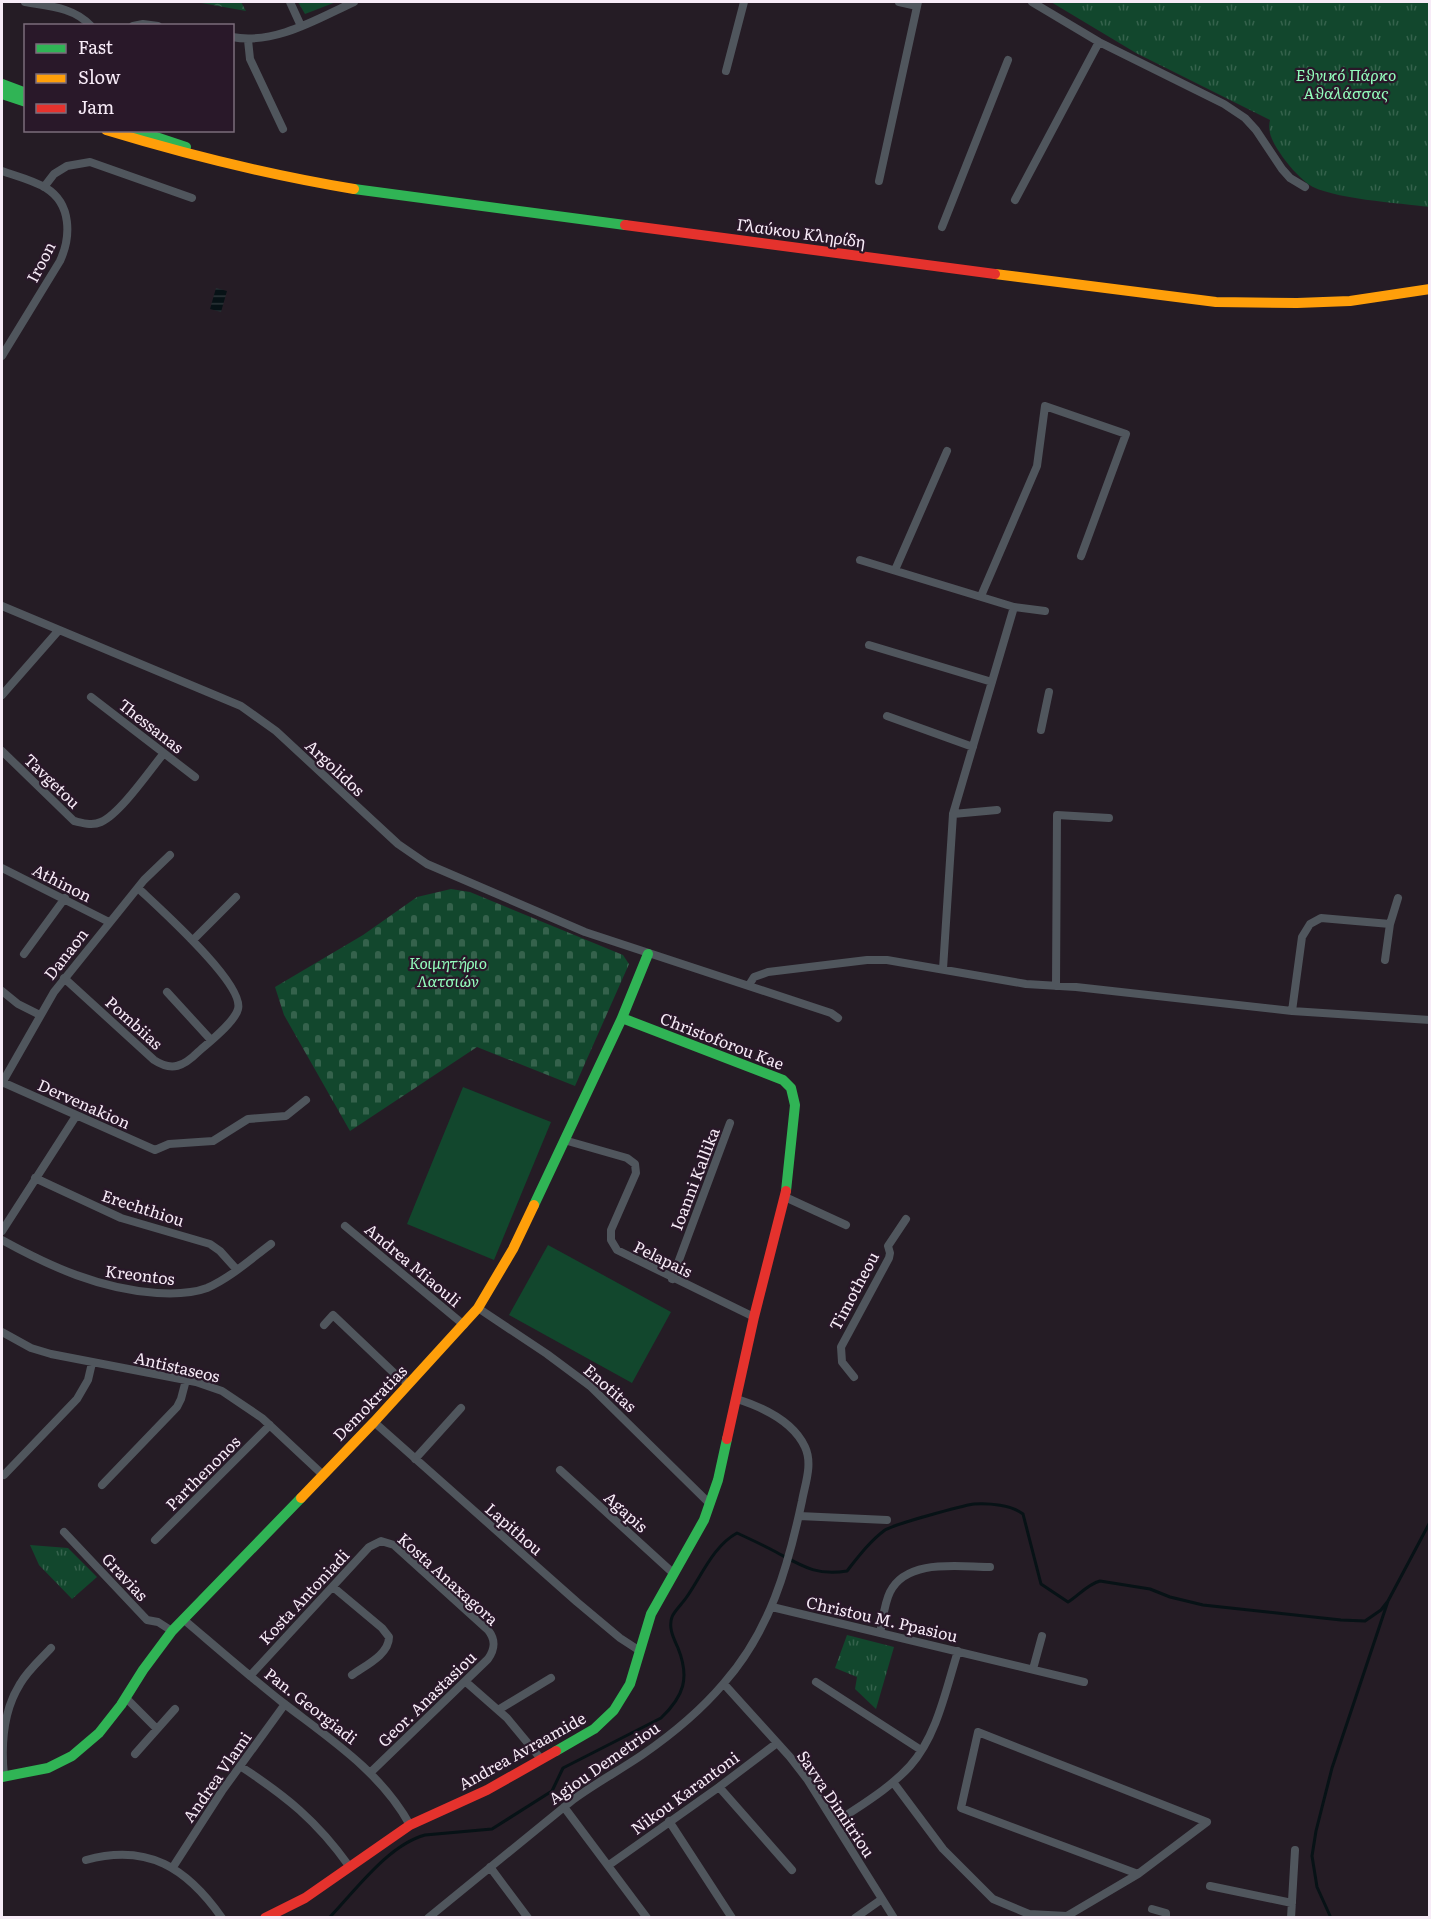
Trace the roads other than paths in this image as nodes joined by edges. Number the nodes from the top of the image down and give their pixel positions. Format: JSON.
{"nodes":[{"id":1,"x":25,"y":2,"type":"edge"},
{"id":2,"x":290,"y":2,"type":"edge"},
{"id":3,"x":354,"y":2,"type":"edge"},
{"id":4,"x":744,"y":2,"type":"edge"},
{"id":5,"x":899,"y":2,"type":"edge"},
{"id":6,"x":1032,"y":2,"type":"edge"},
{"id":7,"x":918,"y":4,"type":"edge"},
{"id":8,"x":89,"y":24,"type":"edge"},
{"id":9,"x":301,"y":26,"type":"junction"},
{"id":10,"x":234,"y":37,"type":"edge"},
{"id":11,"x":248,"y":40,"type":"junction"},
{"id":12,"x":1099,"y":42,"type":"junction"},
{"id":13,"x":1008,"y":60,"type":"dead end"},
{"id":14,"x":726,"y":70,"type":"dead end"},
{"id":15,"x":2,"y":84,"type":"edge"},
{"id":16,"x":24,"y":92,"type":"edge"},
{"id":17,"x":2,"y":93,"type":"edge"},
{"id":18,"x":24,"y":101,"type":"edge"},
{"id":19,"x":283,"y":129,"type":"dead end"},
{"id":20,"x":112,"y":132,"type":"edge"},
{"id":21,"x":141,"y":132,"type":"edge"},
{"id":22,"x":2,"y":171,"type":"edge"},
{"id":23,"x":279,"y":175,"type":"junction"},
{"id":24,"x":879,"y":181,"type":"dead end"},
{"id":25,"x":44,"y":187,"type":"junction"},
{"id":26,"x":1305,"y":187,"type":"dead end"},
{"id":27,"x":192,"y":198,"type":"dead end"},
{"id":28,"x":1015,"y":200,"type":"dead end"},
{"id":29,"x":942,"y":227,"type":"dead end"},
{"id":30,"x":1430,"y":282,"type":"edge"},
{"id":31,"x":1430,"y":289,"type":"edge"},
{"id":32,"x":1321,"y":302,"type":"junction"},
{"id":33,"x":2,"y":356,"type":"edge"},
{"id":34,"x":947,"y":451,"type":"dead end"},
{"id":35,"x":1081,"y":556,"type":"dead end"},
{"id":36,"x":860,"y":560,"type":"dead end"},
{"id":37,"x":895,"y":570,"type":"junction"},
{"id":38,"x":981,"y":596,"type":"junction"},
{"id":39,"x":2,"y":606,"type":"edge"},
{"id":40,"x":1014,"y":606,"type":"junction"},
{"id":41,"x":1045,"y":611,"type":"dead end"},
{"id":42,"x":59,"y":630,"type":"junction"},
{"id":43,"x":869,"y":645,"type":"dead end"},
{"id":44,"x":992,"y":682,"type":"junction"},
{"id":45,"x":1049,"y":692,"type":"dead end"},
{"id":46,"x":2,"y":695,"type":"edge"},
{"id":47,"x":91,"y":697,"type":"dead end"},
{"id":48,"x":887,"y":716,"type":"dead end"},
{"id":49,"x":1041,"y":730,"type":"dead end"},
{"id":50,"x":973,"y":747,"type":"junction"},
{"id":51,"x":2,"y":751,"type":"edge"},
{"id":52,"x":164,"y":753,"type":"junction"},
{"id":53,"x":195,"y":777,"type":"dead end"},
{"id":54,"x":997,"y":810,"type":"dead end"},
{"id":55,"x":953,"y":814,"type":"junction"},
{"id":56,"x":1109,"y":818,"type":"dead end"},
{"id":57,"x":170,"y":855,"type":"dead end"},
{"id":58,"x":2,"y":868,"type":"edge"},
{"id":59,"x":138,"y":888,"type":"junction"},
{"id":60,"x":236,"y":897,"type":"dead end"},
{"id":61,"x":65,"y":898,"type":"junction"},
{"id":62,"x":1398,"y":898,"type":"dead end"},
{"id":63,"x":109,"y":922,"type":"junction"},
{"id":64,"x":1390,"y":924,"type":"junction"},
{"id":65,"x":193,"y":940,"type":"junction"},
{"id":66,"x":24,"y":954,"type":"dead end"},
{"id":67,"x":648,"y":954,"type":"junction"},
{"id":68,"x":1385,"y":960,"type":"dead end"},
{"id":69,"x":943,"y":969,"type":"junction"},
{"id":70,"x":64,"y":978,"type":"junction"},
{"id":71,"x":749,"y":985,"type":"junction"},
{"id":72,"x":1056,"y":986,"type":"junction"},
{"id":73,"x":2,"y":991,"type":"edge"},
{"id":74,"x":167,"y":992,"type":"dead end"},
{"id":75,"x":1292,"y":1011,"type":"junction"},
{"id":76,"x":40,"y":1015,"type":"junction"},
{"id":77,"x":838,"y":1017,"type":"dead end"},
{"id":78,"x":622,"y":1018,"type":"junction"},
{"id":79,"x":1430,"y":1020,"type":"edge"},
{"id":80,"x":211,"y":1040,"type":"junction"},
{"id":81,"x":2,"y":1083,"type":"edge"},
{"id":82,"x":306,"y":1100,"type":"dead end"},
{"id":83,"x":76,"y":1116,"type":"junction"},
{"id":84,"x":730,"y":1123,"type":"dead end"},
{"id":85,"x":564,"y":1140,"type":"junction"},
{"id":86,"x":35,"y":1178,"type":"junction"},
{"id":87,"x":785,"y":1197,"type":"junction"},
{"id":88,"x":906,"y":1219,"type":"dead end"},
{"id":89,"x":345,"y":1226,"type":"dead end"},
{"id":90,"x":846,"y":1226,"type":"dead end"},
{"id":91,"x":2,"y":1231,"type":"edge"},
{"id":92,"x":2,"y":1240,"type":"edge"},
{"id":93,"x":272,"y":1244,"type":"dead end"},
{"id":94,"x":237,"y":1270,"type":"junction"},
{"id":95,"x":672,"y":1279,"type":"junction"},
{"id":96,"x":478,"y":1308,"type":"junction"},
{"id":97,"x":754,"y":1317,"type":"junction"},
{"id":98,"x":324,"y":1325,"type":"dead end"},
{"id":99,"x":464,"y":1325,"type":"junction"},
{"id":100,"x":2,"y":1332,"type":"edge"},
{"id":101,"x":92,"y":1363,"type":"junction"},
{"id":102,"x":854,"y":1377,"type":"dead end"},
{"id":103,"x":186,"y":1380,"type":"junction"},
{"id":104,"x":409,"y":1384,"type":"junction"},
{"id":105,"x":737,"y":1399,"type":"junction"},
{"id":106,"x":460,"y":1408,"type":"dead end"},
{"id":107,"x":374,"y":1422,"type":"junction"},
{"id":108,"x":270,"y":1425,"type":"junction"},
{"id":109,"x":415,"y":1460,"type":"junction"},
{"id":110,"x":560,"y":1470,"type":"dead end"},
{"id":111,"x":322,"y":1474,"type":"junction"},
{"id":112,"x":4,"y":1475,"type":"dead end"},
{"id":113,"x":102,"y":1485,"type":"dead end"},
{"id":114,"x":710,"y":1504,"type":"junction"},
{"id":115,"x":799,"y":1516,"type":"junction"},
{"id":116,"x":887,"y":1520,"type":"dead end"},
{"id":117,"x":64,"y":1532,"type":"dead end"},
{"id":118,"x":155,"y":1540,"type":"dead end"},
{"id":119,"x":381,"y":1541,"type":"joint"},
{"id":120,"x":990,"y":1567,"type":"dead end"},
{"id":121,"x":673,"y":1573,"type":"junction"},
{"id":122,"x":333,"y":1587,"type":"junction"},
{"id":123,"x":772,"y":1607,"type":"junction"},
{"id":124,"x":183,"y":1619,"type":"junction"},
{"id":125,"x":172,"y":1631,"type":"junction"},
{"id":126,"x":880,"y":1633,"type":"junction"},
{"id":127,"x":1041,"y":1636,"type":"dead end"},
{"id":128,"x":494,"y":1642,"type":"joint"},
{"id":129,"x":51,"y":1648,"type":"dead end"},
{"id":130,"x":640,"y":1651,"type":"junction"},
{"id":131,"x":958,"y":1651,"type":"junction"},
{"id":132,"x":1033,"y":1669,"type":"junction"},
{"id":133,"x":352,"y":1675,"type":"dead end"},
{"id":134,"x":250,"y":1676,"type":"junction"},
{"id":135,"x":551,"y":1678,"type":"dead end"},
{"id":136,"x":465,"y":1682,"type":"junction"},
{"id":137,"x":816,"y":1682,"type":"dead end"},
{"id":138,"x":1084,"y":1682,"type":"dead end"},
{"id":139,"x":724,"y":1684,"type":"junction"},
{"id":140,"x":126,"y":1698,"type":"junction"},
{"id":141,"x":285,"y":1704,"type":"junction"},
{"id":142,"x":175,"y":1709,"type":"dead end"},
{"id":143,"x":498,"y":1710,"type":"junction"},
{"id":144,"x":157,"y":1729,"type":"junction"},
{"id":145,"x":777,"y":1743,"type":"junction"},
{"id":146,"x":921,"y":1750,"type":"junction"},
{"id":147,"x":135,"y":1754,"type":"dead end"},
{"id":148,"x":541,"y":1759,"type":"junction"},
{"id":149,"x":240,"y":1766,"type":"junction"},
{"id":150,"x":371,"y":1772,"type":"junction"},
{"id":151,"x":3,"y":1777,"type":"edge"},
{"id":152,"x":893,"y":1782,"type":"junction"},
{"id":153,"x":719,"y":1787,"type":"junction"},
{"id":154,"x":564,"y":1807,"type":"junction"},
{"id":155,"x":669,"y":1821,"type":"junction"},
{"id":156,"x":836,"y":1823,"type":"junction"},
{"id":157,"x":410,"y":1825,"type":"junction"},
{"id":158,"x":1295,"y":1850,"type":"dead end"},
{"id":159,"x":86,"y":1860,"type":"dead end"},
{"id":160,"x":609,"y":1865,"type":"junction"},
{"id":161,"x":349,"y":1866,"type":"junction"},
{"id":162,"x":173,"y":1867,"type":"junction"},
{"id":163,"x":490,"y":1867,"type":"junction"},
{"id":164,"x":792,"y":1870,"type":"dead end"},
{"id":165,"x":1138,"y":1874,"type":"junction"},
{"id":166,"x":1210,"y":1886,"type":"dead end"},
{"id":167,"x":882,"y":1899,"type":"junction"},
{"id":168,"x":1292,"y":1903,"type":"junction"},
{"id":169,"x":1152,"y":1909,"type":"dead end"},
{"id":170,"x":222,"y":1917,"type":"edge"},
{"id":171,"x":265,"y":1917,"type":"edge"},
{"id":172,"x":428,"y":1917,"type":"edge"},
{"id":173,"x":528,"y":1917,"type":"edge"},
{"id":174,"x":647,"y":1917,"type":"edge"},
{"id":175,"x":732,"y":1917,"type":"edge"},
{"id":176,"x":855,"y":1917,"type":"edge"},
{"id":177,"x":894,"y":1917,"type":"edge"},
{"id":178,"x":1166,"y":1917,"type":"edge"},
{"id":179,"x":1291,"y":1917,"type":"edge"}],
"edges":[{"from":1,"to":8,"type":"street"},
{"from":2,"to":9,"type":"street"},
{"from":3,"to":9,"type":"street"},
{"from":4,"to":14,"type":"street"},
{"from":5,"to":7,"type":"street"},
{"from":6,"to":12,"type":"street"},
{"from":7,"to":24,"type":"street"},
{"from":9,"to":11,"type":"street"},
{"from":10,"to":11,"type":"street"},
{"from":11,"to":19,"type":"street"},
{"from":12,"to":26,"type":"street"},
{"from":12,"to":28,"type":"street"},
{"from":13,"to":29,"type":"street"},
{"from":15,"to":16,"type":"street"},
{"from":17,"to":18,"type":"street"},
{"from":20,"to":23,"type":"street","name":"Γλαύκου Κληρίδη"},
{"from":21,"to":23,"type":"street","name":"Γλαύκου Κληρίδη"},
{"from":22,"to":25,"type":"street","name":"Iroon"},
{"from":23,"to":32,"type":"street","name":"Γλαύκου Κληρίδη"},
{"from":25,"to":27,"type":"street"},
{"from":25,"to":33,"type":"street","name":"Iroon"},
{"from":30,"to":32,"type":"street","name":"Γλαύκου Κληρίδη"},
{"from":31,"to":32,"type":"street","name":"Γλαύκου Κληρίδη"},
{"from":34,"to":37,"type":"street"},
{"from":35,"to":38,"type":"street"},
{"from":36,"to":37,"type":"street"},
{"from":37,"to":38,"type":"street"},
{"from":38,"to":40,"type":"street"},
{"from":39,"to":42,"type":"street","name":"Argolidos"},
{"from":40,"to":41,"type":"street"},
{"from":40,"to":44,"type":"street"},
{"from":42,"to":46,"type":"street"},
{"from":42,"to":67,"type":"street","name":"Argolidos"},
{"from":43,"to":44,"type":"street"},
{"from":44,"to":50,"type":"street"},
{"from":45,"to":49,"type":"street"},
{"from":47,"to":52,"type":"street","name":"Thessanas"},
{"from":48,"to":50,"type":"street"},
{"from":50,"to":55,"type":"street"},
{"from":51,"to":52,"type":"street","name":"Tavgetou"},
{"from":52,"to":53,"type":"street","name":"Thessanas"},
{"from":54,"to":55,"type":"street"},
{"from":55,"to":69,"type":"street"},
{"from":56,"to":72,"type":"street"},
{"from":57,"to":59,"type":"street","name":"Danaon"},
{"from":58,"to":61,"type":"street","name":"Athinon"},
{"from":59,"to":63,"type":"street","name":"Danaon"},
{"from":59,"to":65,"type":"street"},
{"from":60,"to":65,"type":"street"},
{"from":61,"to":63,"type":"street","name":"Athinon"},
{"from":61,"to":66,"type":"street"},
{"from":62,"to":64,"type":"street"},
{"from":63,"to":70,"type":"street","name":"Danaon"},
{"from":64,"to":68,"type":"street"},
{"from":64,"to":75,"type":"street"},
{"from":65,"to":80,"type":"street","name":"Pombiias"},
{"from":67,"to":71,"type":"street","name":"Argolidos"},
{"from":67,"to":78,"type":"street","name":"Demokratias"},
{"from":69,"to":71,"type":"street"},
{"from":69,"to":72,"type":"street"},
{"from":70,"to":76,"type":"street","name":"Danaon"},
{"from":70,"to":80,"type":"street","name":"Pombiias"},
{"from":71,"to":77,"type":"street","name":"Argolidos"},
{"from":72,"to":75,"type":"street"},
{"from":73,"to":76,"type":"street"},
{"from":74,"to":80,"type":"street"},
{"from":75,"to":79,"type":"street"},
{"from":76,"to":81,"type":"street","name":"Danaon"},
{"from":78,"to":85,"type":"street","name":"Demokratias"},
{"from":78,"to":87,"type":"street","name":"Christoforou Kae"},
{"from":81,"to":83,"type":"street","name":"Dervenakion"},
{"from":82,"to":83,"type":"street","name":"Dervenakion"},
{"from":83,"to":86,"type":"street"},
{"from":84,"to":95,"type":"street","name":"Ioanni Kallika"},
{"from":85,"to":95,"type":"street","name":"Pelapais"},
{"from":85,"to":96,"type":"street","name":"Demokratias"},
{"from":86,"to":91,"type":"street"},
{"from":86,"to":94,"type":"street","name":"Erechthiou"},
{"from":87,"to":90,"type":"street"},
{"from":87,"to":97,"type":"street","name":"Christoforou Kae"},
{"from":88,"to":102,"type":"street","name":"Timotheou"},
{"from":89,"to":99,"type":"street","name":"Andrea Miaouli"},
{"from":92,"to":94,"type":"street","name":"Kreontos"},
{"from":93,"to":94,"type":"street","name":"Kreontos"},
{"from":95,"to":97,"type":"street","name":"Pelapais"},
{"from":96,"to":99,"type":"street","name":"Demokratias"},
{"from":96,"to":114,"type":"street","name":"Enotitas"},
{"from":97,"to":105,"type":"street","name":"Andrea Avraamide"},
{"from":98,"to":104,"type":"street"},
{"from":99,"to":104,"type":"street","name":"Demokratias"},
{"from":100,"to":101,"type":"street","name":"Antistaseos"},
{"from":101,"to":103,"type":"street","name":"Antistaseos"},
{"from":101,"to":112,"type":"street"},
{"from":103,"to":108,"type":"street","name":"Antistaseos"},
{"from":103,"to":113,"type":"street"},
{"from":104,"to":107,"type":"street","name":"Demokratias"},
{"from":105,"to":114,"type":"street","name":"Andrea Avraamide"},
{"from":105,"to":115,"type":"street","name":"Agiou Demetriou"},
{"from":106,"to":109,"type":"street"},
{"from":107,"to":109,"type":"street","name":"Lapithou"},
{"from":107,"to":111,"type":"street","name":"Demokratias"},
{"from":108,"to":111,"type":"street","name":"Antistaseos"},
{"from":108,"to":118,"type":"street","name":"Parthenonos"},
{"from":109,"to":130,"type":"street","name":"Lapithou"},
{"from":110,"to":121,"type":"street","name":"Agapis"},
{"from":111,"to":124,"type":"street","name":"Demokratias"},
{"from":114,"to":121,"type":"street","name":"Andrea Avraamide"},
{"from":115,"to":116,"type":"street"},
{"from":115,"to":123,"type":"street","name":"Agiou Demetriou"},
{"from":117,"to":125,"type":"street","name":"Gravias"},
{"from":119,"to":122,"type":"street","name":"Kosta Antoniadi"},
{"from":119,"to":128,"type":"street","name":"Kosta Anaxagora"},
{"from":120,"to":126,"type":"street"},
{"from":121,"to":130,"type":"street","name":"Andrea Avraamide"},
{"from":122,"to":133,"type":"street"},
{"from":122,"to":134,"type":"street","name":"Kosta Antoniadi"},
{"from":123,"to":126,"type":"street","name":"Christou M. Ppasiou"},
{"from":123,"to":139,"type":"street","name":"Agiou Demetriou"},
{"from":124,"to":125,"type":"street","name":"Demokratias"},
{"from":124,"to":134,"type":"street","name":"Pan. Georgiadi"},
{"from":125,"to":140,"type":"street","name":"Demokratias"},
{"from":126,"to":131,"type":"street","name":"Christou M. Ppasiou"},
{"from":127,"to":132,"type":"street"},
{"from":128,"to":136,"type":"street","name":"Geor. Anastasiou"},
{"from":129,"to":151,"type":"street"},
{"from":130,"to":148,"type":"street","name":"Andrea Avraamide"},
{"from":131,"to":132,"type":"street","name":"Christou M. Ppasiou"},
{"from":131,"to":146,"type":"street"},
{"from":132,"to":138,"type":"street","name":"Christou M. Ppasiou"},
{"from":134,"to":141,"type":"street","name":"Pan. Georgiadi"},
{"from":135,"to":143,"type":"street"},
{"from":136,"to":143,"type":"street"},
{"from":136,"to":150,"type":"street","name":"Geor. Anastasiou"},
{"from":137,"to":146,"type":"street"},
{"from":139,"to":145,"type":"street","name":"Savva Dimitriou"},
{"from":139,"to":154,"type":"street","name":"Agiou Demetriou"},
{"from":140,"to":144,"type":"street"},
{"from":140,"to":151,"type":"street","name":"Demokratias"},
{"from":141,"to":149,"type":"street","name":"Andrea Vlami"},
{"from":141,"to":150,"type":"street","name":"Pan. Georgiadi"},
{"from":142,"to":144,"type":"street"},
{"from":143,"to":148,"type":"street"},
{"from":144,"to":147,"type":"street"},
{"from":145,"to":153,"type":"street","name":"Nikou Karantoni"},
{"from":145,"to":156,"type":"street","name":"Savva Dimitriou"},
{"from":146,"to":152,"type":"street"},
{"from":148,"to":157,"type":"street","name":"Andrea Avraamide"},
{"from":149,"to":161,"type":"street"},
{"from":149,"to":162,"type":"street","name":"Andrea Vlami"},
{"from":150,"to":157,"type":"street","name":"Pan. Georgiadi"},
{"from":152,"to":156,"type":"street"},
{"from":152,"to":165,"type":"street"},
{"from":153,"to":155,"type":"street","name":"Nikou Karantoni"},
{"from":153,"to":164,"type":"street"},
{"from":154,"to":160,"type":"street"},
{"from":154,"to":163,"type":"street","name":"Agiou Demetriou"},
{"from":155,"to":160,"type":"street","name":"Nikou Karantoni"},
{"from":155,"to":175,"type":"street"},
{"from":156,"to":167,"type":"street","name":"Savva Dimitriou"},
{"from":157,"to":161,"type":"street","name":"Andrea Avraamide"},
{"from":158,"to":168,"type":"street"},
{"from":159,"to":162,"type":"street"},
{"from":160,"to":174,"type":"street"},
{"from":161,"to":171,"type":"street","name":"Andrea Avraamide"},
{"from":162,"to":170,"type":"street"},
{"from":163,"to":172,"type":"street","name":"Agiou Demetriou"},
{"from":163,"to":173,"type":"street"},
{"from":165,"to":165,"type":"street"},
{"from":166,"to":168,"type":"street"},
{"from":167,"to":176,"type":"street"},
{"from":167,"to":177,"type":"street","name":"Savva Dimitriou"},
{"from":168,"to":179,"type":"street"},
{"from":169,"to":178,"type":"street"}]}
